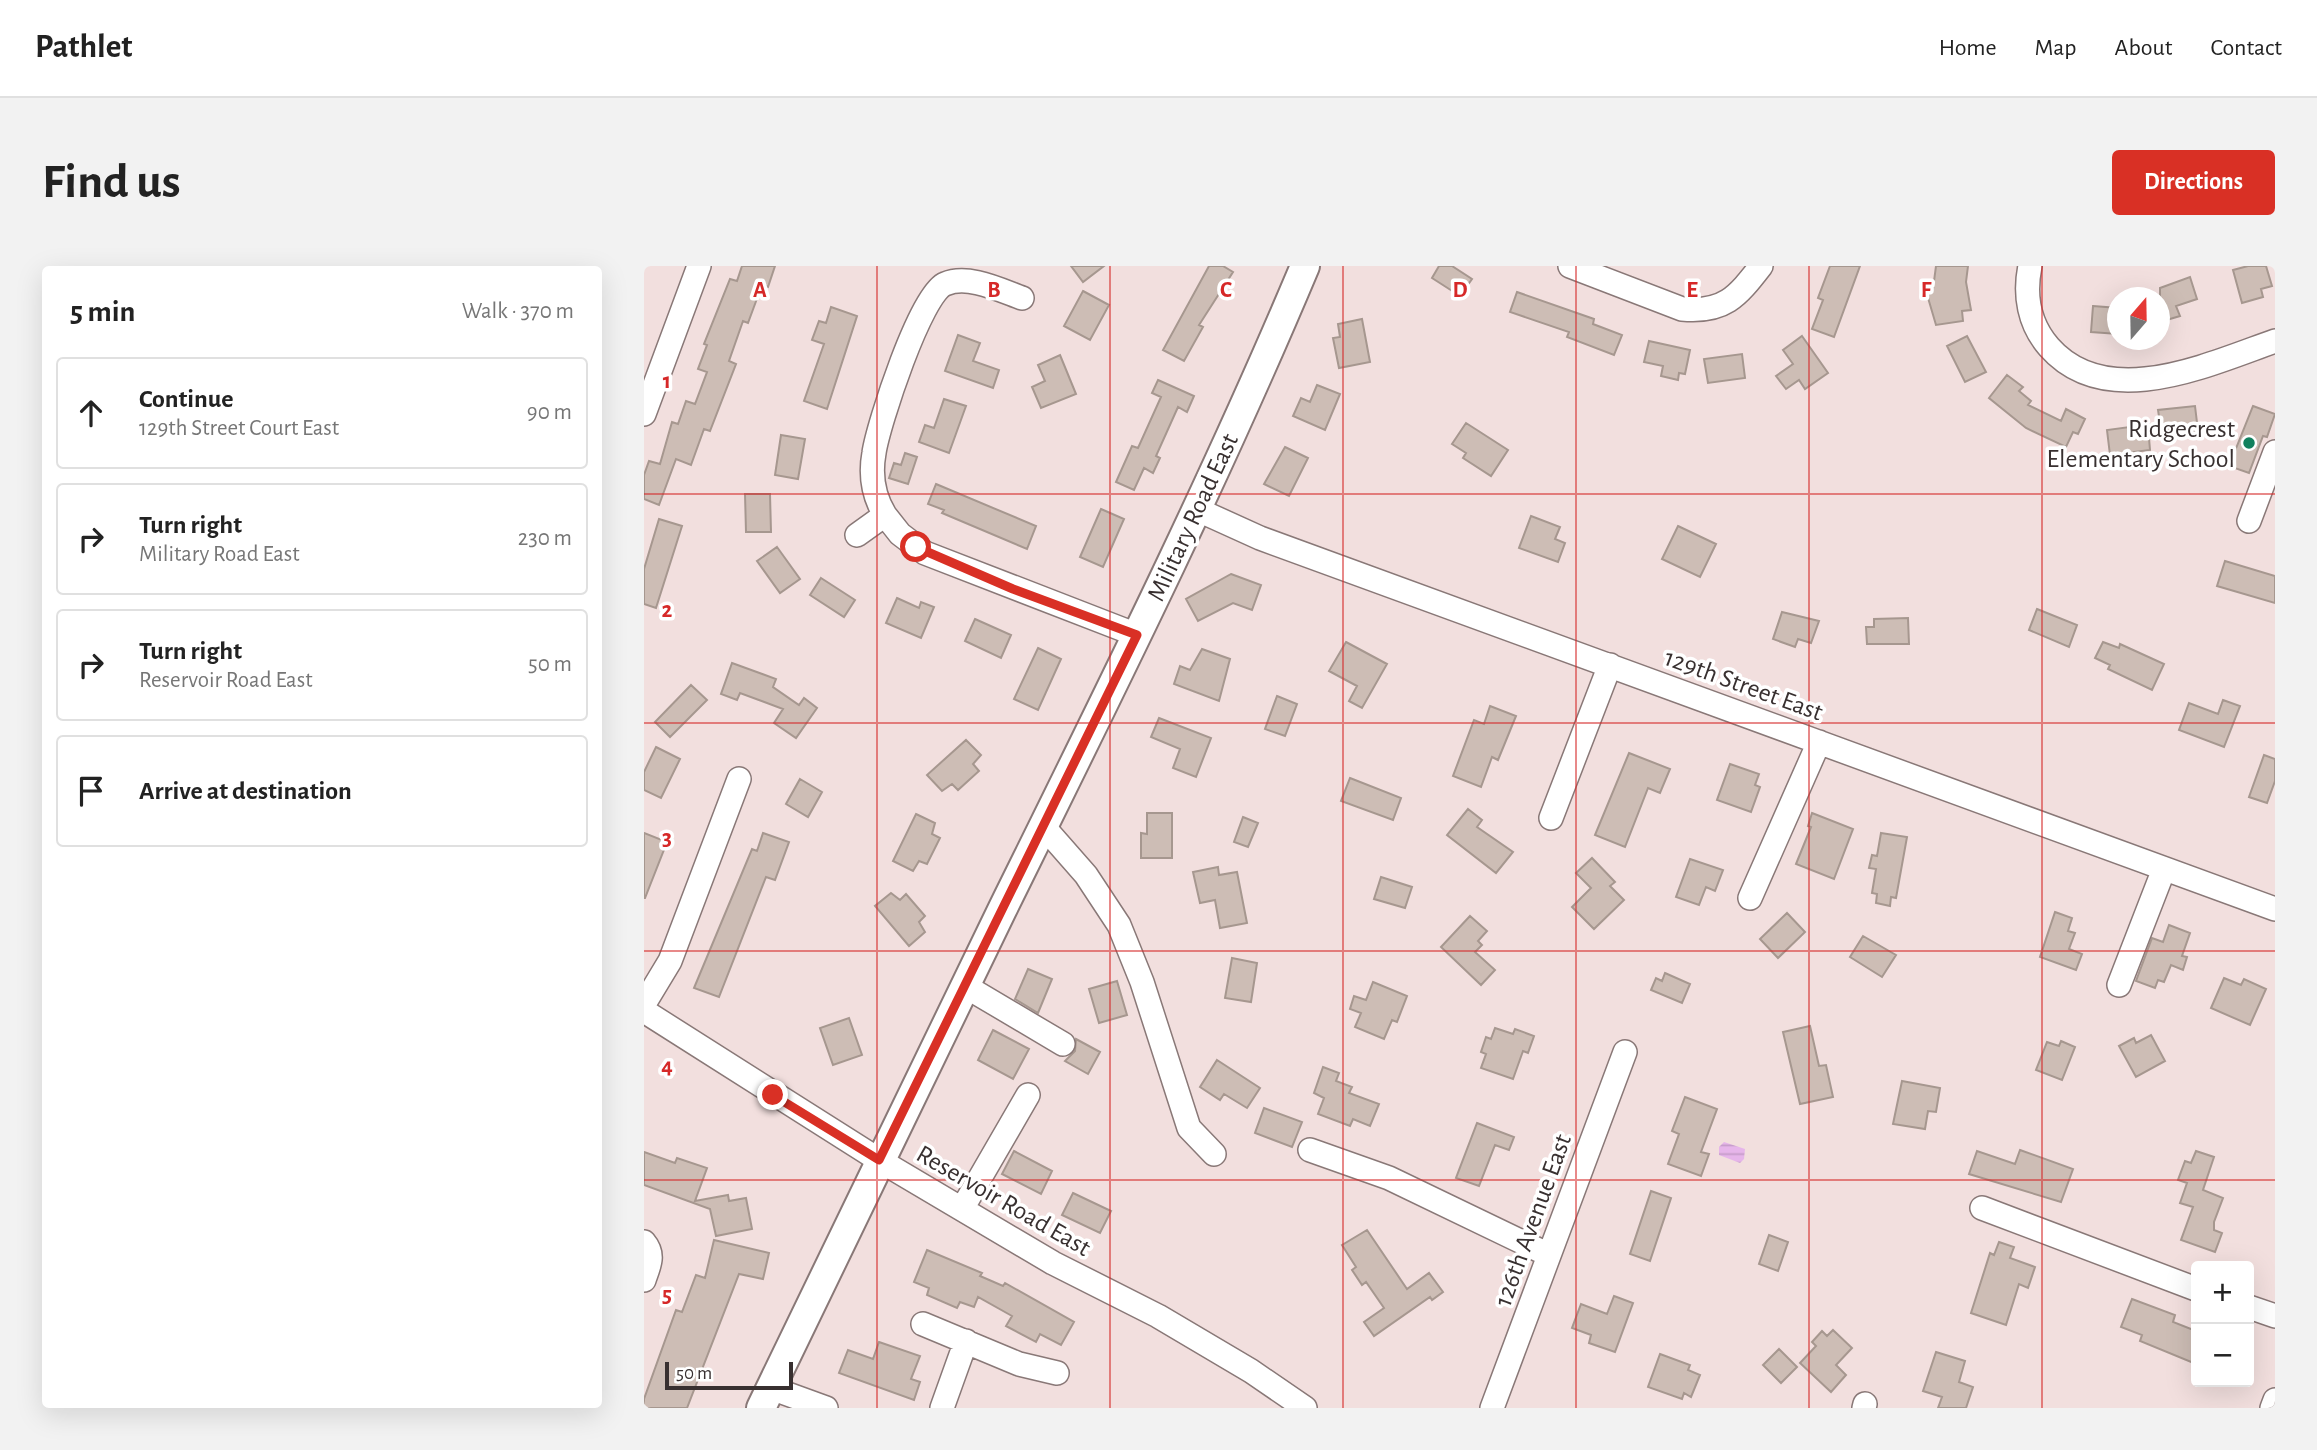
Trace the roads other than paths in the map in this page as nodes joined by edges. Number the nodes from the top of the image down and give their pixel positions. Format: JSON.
{"nodes":[{"id":1,"x":699,"y":266,"type":"edge"},
{"id":2,"x":1305,"y":266,"type":"edge"},
{"id":3,"x":1570,"y":266,"type":"edge"},
{"id":4,"x":1761,"y":266,"type":"edge"},
{"id":5,"x":2029,"y":266,"type":"edge"},
{"id":6,"x":1022,"y":298,"type":"dead end"},
{"id":7,"x":2275,"y":341,"type":"edge"},
{"id":8,"x":644,"y":414,"type":"edge"},
{"id":9,"x":2275,"y":452,"type":"edge"},
{"id":10,"x":1196,"y":509,"type":"junction"},
{"id":11,"x":885,"y":515,"type":"junction"},
{"id":12,"x":2249,"y":521,"type":"dead end"},
{"id":13,"x":857,"y":535,"type":"dead end"},
{"id":14,"x":1137,"y":635,"type":"junction"},
{"id":15,"x":1610,"y":665,"type":"junction"},
{"id":16,"x":1819,"y":741,"type":"junction"},
{"id":17,"x":739,"y":779,"type":"dead end"},
{"id":18,"x":1551,"y":818,"type":"dead end"},
{"id":19,"x":1043,"y":826,"type":"junction"},
{"id":20,"x":2164,"y":869,"type":"junction"},
{"id":21,"x":1750,"y":898,"type":"dead end"},
{"id":22,"x":2275,"y":909,"type":"edge"},
{"id":23,"x":2119,"y":985,"type":"dead end"},
{"id":24,"x":965,"y":986,"type":"junction"},
{"id":25,"x":644,"y":1004,"type":"edge"},
{"id":26,"x":644,"y":1011,"type":"edge"},
{"id":27,"x":1063,"y":1044,"type":"dead end"},
{"id":28,"x":1625,"y":1052,"type":"dead end"},
{"id":29,"x":1028,"y":1095,"type":"dead end"},
{"id":30,"x":1310,"y":1150,"type":"dead end"},
{"id":31,"x":1214,"y":1154,"type":"dead end"},
{"id":32,"x":879,"y":1160,"type":"junction"},
{"id":33,"x":1982,"y":1208,"type":"dead end"},
{"id":34,"x":962,"y":1209,"type":"junction"},
{"id":35,"x":647,"y":1245,"type":"edge"},
{"id":36,"x":1549,"y":1255,"type":"junction"},
{"id":37,"x":644,"y":1280,"type":"edge"},
{"id":38,"x":2191,"y":1287,"type":"edge"},
{"id":39,"x":2254,"y":1309,"type":"edge"},
{"id":40,"x":2275,"y":1316,"type":"edge"},
{"id":41,"x":923,"y":1324,"type":"dead end"},
{"id":42,"x":966,"y":1341,"type":"junction"},
{"id":43,"x":1057,"y":1373,"type":"dead end"},
{"id":44,"x":766,"y":1398,"type":"edge"},
{"id":45,"x":2275,"y":1400,"type":"edge"},
{"id":46,"x":826,"y":1408,"type":"edge"},
{"id":47,"x":942,"y":1408,"type":"edge"},
{"id":48,"x":1305,"y":1408,"type":"edge"},
{"id":49,"x":1492,"y":1408,"type":"edge"},
{"id":50,"x":2273,"y":1408,"type":"edge"}],
"edges":[{"from":1,"to":8,"type":"street"},
{"from":2,"to":10,"type":"main road","name":"Military Road East"},
{"from":3,"to":4,"type":"street"},
{"from":5,"to":7,"type":"street"},
{"from":6,"to":11,"type":"street"},
{"from":9,"to":12,"type":"street"},
{"from":10,"to":14,"type":"main road","name":"Military Road East"},
{"from":10,"to":15,"type":"street","name":"129th Street East"},
{"from":11,"to":13,"type":"street"},
{"from":11,"to":14,"type":"street"},
{"from":14,"to":19,"type":"main road","name":"Military Road East"},
{"from":15,"to":16,"type":"street","name":"129th Street East"},
{"from":15,"to":18,"type":"street"},
{"from":16,"to":20,"type":"street","name":"129th Street East"},
{"from":16,"to":21,"type":"street"},
{"from":17,"to":25,"type":"street"},
{"from":19,"to":24,"type":"main road","name":"Military Road East"},
{"from":19,"to":31,"type":"street"},
{"from":20,"to":22,"type":"street","name":"129th Street East"},
{"from":20,"to":23,"type":"street"},
{"from":24,"to":27,"type":"street"},
{"from":24,"to":32,"type":"main road","name":"Military Road East"},
{"from":26,"to":32,"type":"street","name":"Reservoir Road East"},
{"from":28,"to":36,"type":"street","name":"126th Avenue East"},
{"from":29,"to":34,"type":"street"},
{"from":30,"to":36,"type":"street"},
{"from":32,"to":34,"type":"street","name":"Reservoir Road East"},
{"from":32,"to":44,"type":"main road","name":"Military Road East"},
{"from":33,"to":38,"type":"street"},
{"from":34,"to":48,"type":"street","name":"Reservoir Road East"},
{"from":35,"to":37,"type":"street"},
{"from":36,"to":49,"type":"street","name":"126th Avenue East"},
{"from":39,"to":40,"type":"street"},
{"from":41,"to":42,"type":"street"},
{"from":42,"to":43,"type":"street"},
{"from":42,"to":47,"type":"street"},
{"from":44,"to":46,"type":"street"},
{"from":45,"to":50,"type":"street"}]}
